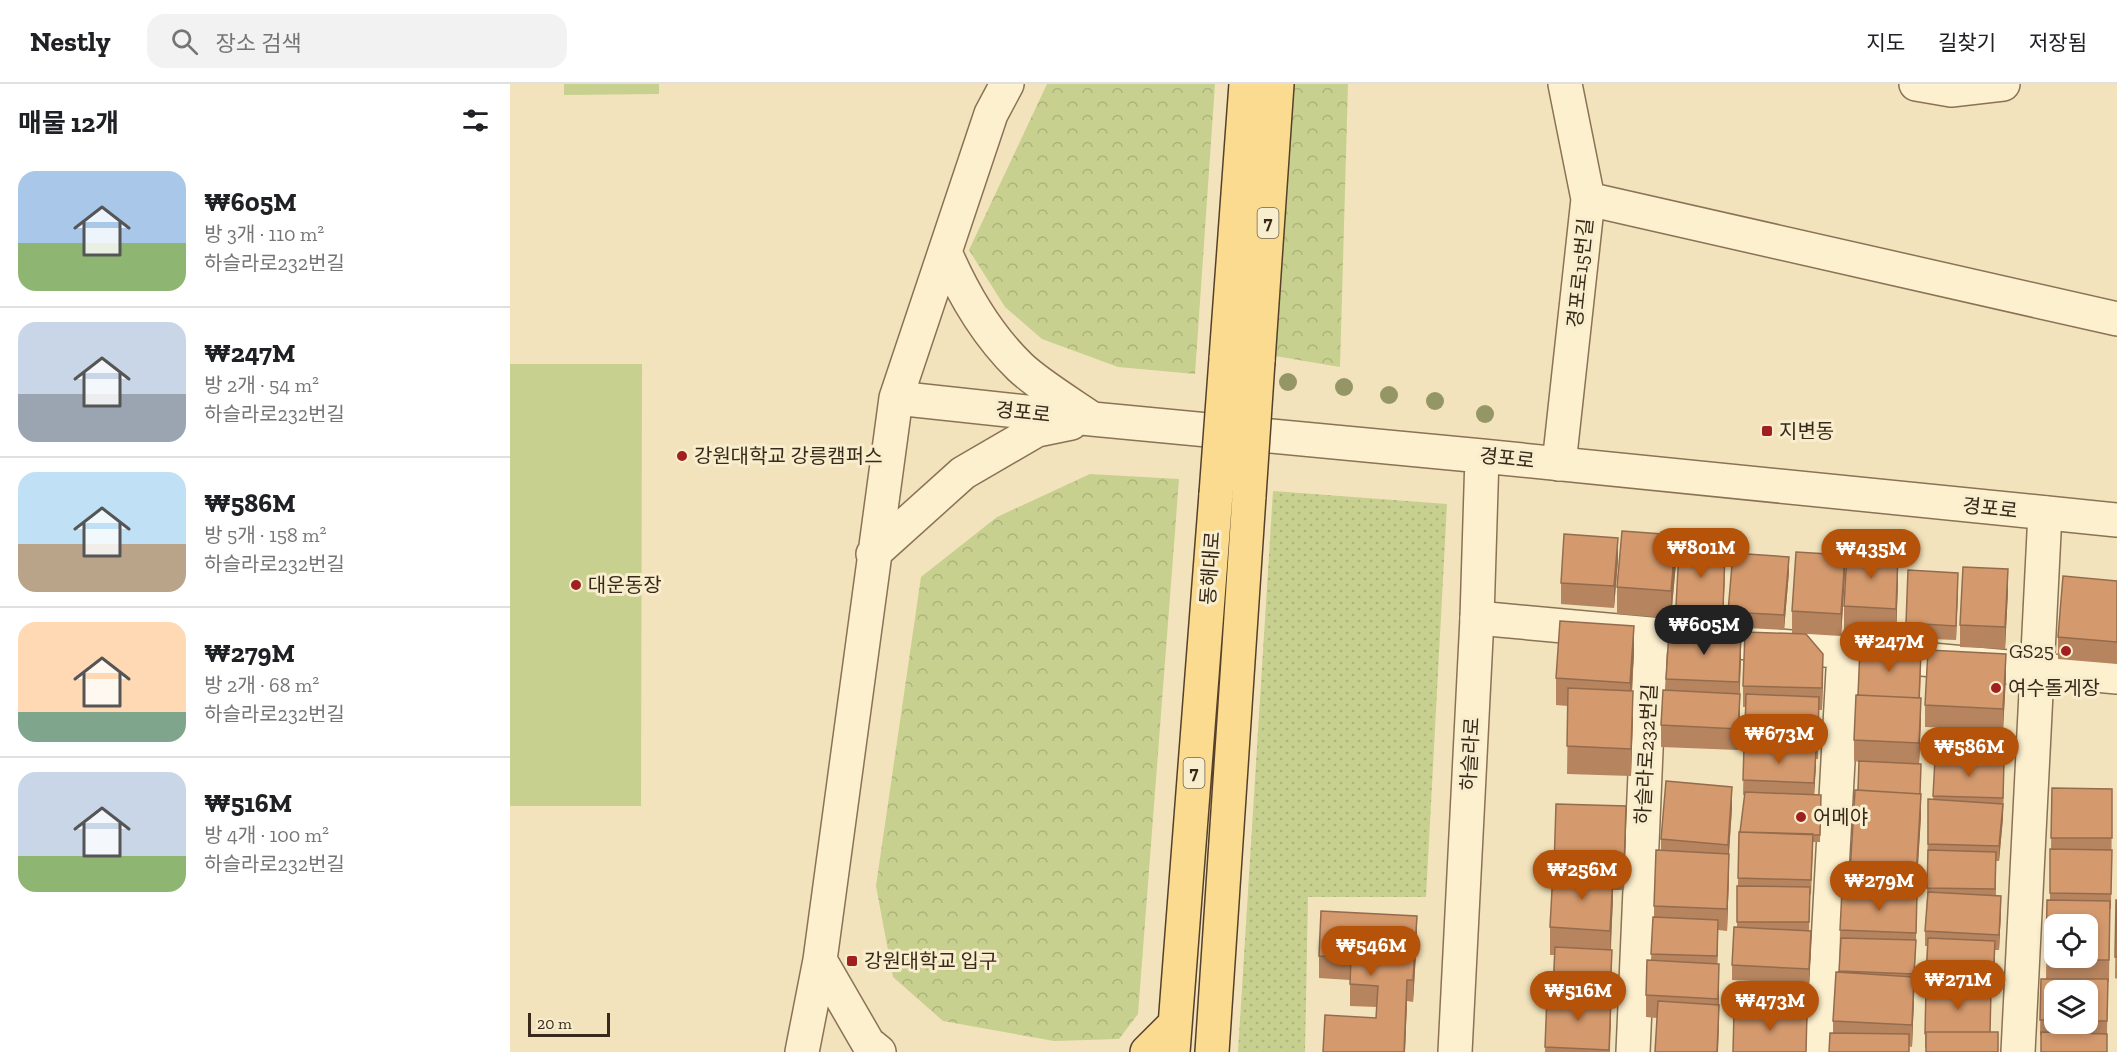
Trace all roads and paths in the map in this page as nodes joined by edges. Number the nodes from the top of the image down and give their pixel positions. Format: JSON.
{"nodes":[{"id":1,"x":1007,"y":84,"type":"edge"},
{"id":2,"x":1246,"y":84,"type":"edge"},
{"id":3,"x":1277,"y":84,"type":"edge"},
{"id":4,"x":1565,"y":84,"type":"edge"},
{"id":5,"x":1916,"y":84,"type":"edge"},
{"id":6,"x":2003,"y":84,"type":"edge"},
{"id":7,"x":1588,"y":199,"type":"junction"},
{"id":8,"x":945,"y":252,"type":"junction"},
{"id":9,"x":2117,"y":320,"type":"edge"},
{"id":10,"x":896,"y":398,"type":"junction"},
{"id":11,"x":1092,"y":419,"type":"junction"},
{"id":12,"x":1482,"y":456,"type":"junction"},
{"id":13,"x":1559,"y":464,"type":"junction"},
{"id":14,"x":2044,"y":513,"type":"junction"},
{"id":15,"x":2117,"y":520,"type":"edge"},
{"id":16,"x":873,"y":554,"type":"junction"},
{"id":17,"x":1477,"y":618,"type":"junction"},
{"id":18,"x":1651,"y":635,"type":"junction"},
{"id":19,"x":1844,"y":652,"type":"junction"},
{"id":20,"x":2037,"y":670,"type":"junction"},
{"id":21,"x":2117,"y":677,"type":"edge"},
{"id":22,"x":820,"y":960,"type":"junction"},
{"id":23,"x":1174,"y":1038,"type":"edge"},
{"id":24,"x":802,"y":1052,"type":"edge"},
{"id":25,"x":879,"y":1052,"type":"edge"},
{"id":26,"x":1147,"y":1052,"type":"edge"},
{"id":27,"x":1212,"y":1052,"type":"edge"},
{"id":28,"x":1455,"y":1052,"type":"edge"},
{"id":29,"x":1633,"y":1052,"type":"edge"},
{"id":30,"x":1822,"y":1052,"type":"edge"},
{"id":31,"x":2018,"y":1052,"type":"edge"}],
"edges":[{"from":1,"to":8,"type":"street"},
{"from":2,"to":23,"type":"main road","name":"동해대로","number":"7","bridge":true},
{"from":3,"to":27,"type":"main road","name":"동해대로","number":"7","bridge":true},
{"from":4,"to":7,"type":"street","name":"경포로15번길"},
{"from":5,"to":6,"type":"street"},
{"from":7,"to":9,"type":"street"},
{"from":7,"to":13,"type":"street","name":"경포로15번길"},
{"from":8,"to":10,"type":"street"},
{"from":8,"to":11,"type":"street"},
{"from":10,"to":11,"type":"street","name":"경포로"},
{"from":10,"to":16,"type":"street"},
{"from":11,"to":12,"type":"street","name":"경포로"},
{"from":11,"to":16,"type":"street"},
{"from":12,"to":13,"type":"street","name":"경포로"},
{"from":12,"to":17,"type":"street","name":"하슬라로"},
{"from":13,"to":14,"type":"street","name":"경포로"},
{"from":14,"to":15,"type":"street","name":"경포로"},
{"from":14,"to":20,"type":"street"},
{"from":16,"to":22,"type":"street"},
{"from":17,"to":18,"type":"street"},
{"from":17,"to":28,"type":"street","name":"하슬라로"},
{"from":18,"to":19,"type":"street"},
{"from":18,"to":29,"type":"street","name":"하슬라로232번길"},
{"from":19,"to":20,"type":"street"},
{"from":19,"to":30,"type":"street"},
{"from":20,"to":21,"type":"street"},
{"from":20,"to":31,"type":"street"},
{"from":22,"to":24,"type":"street"},
{"from":22,"to":25,"type":"street"},
{"from":23,"to":26,"type":"main road"}]}
